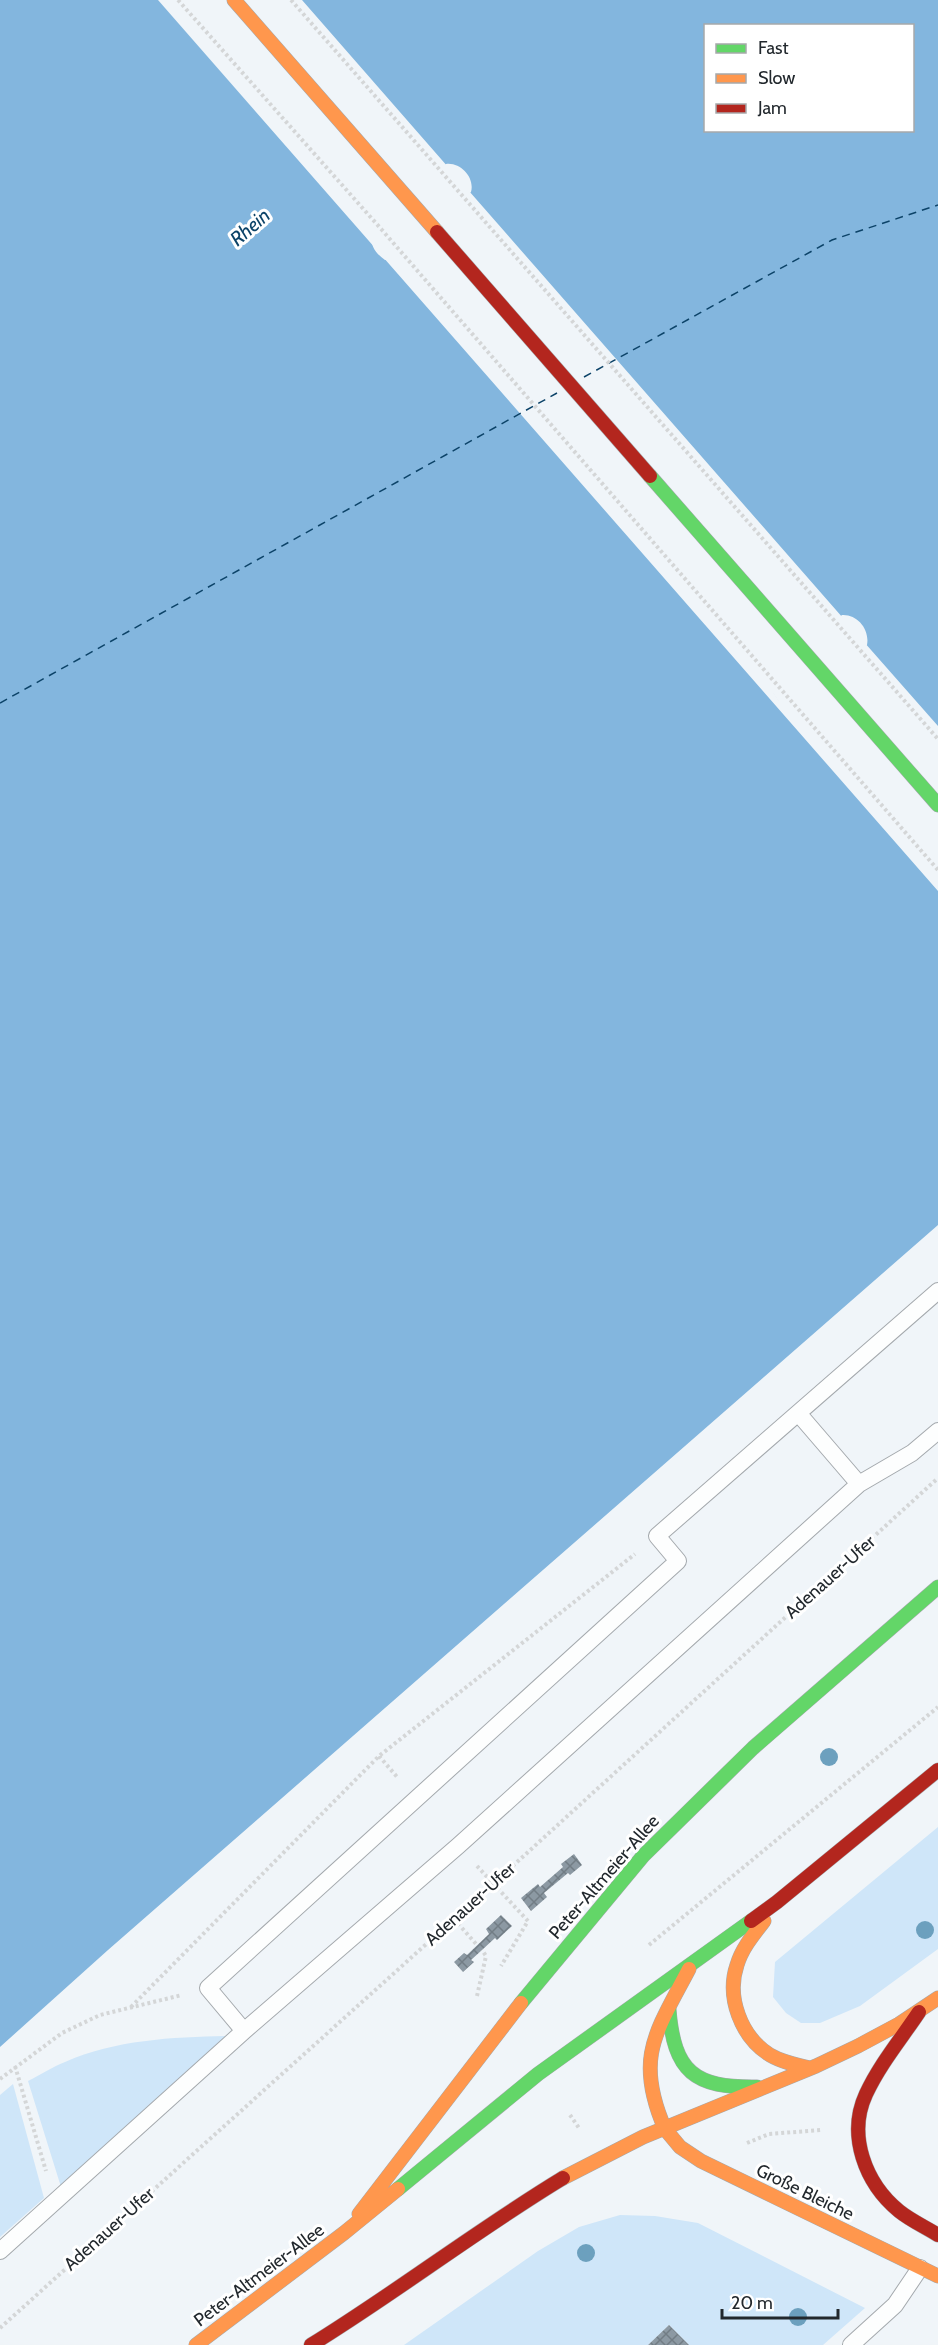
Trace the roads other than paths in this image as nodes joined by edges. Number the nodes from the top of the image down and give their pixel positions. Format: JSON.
{"nodes":[{"id":1,"x":234,"y":0,"type":"edge"},
{"id":2,"x":938,"y":805,"type":"edge"},
{"id":3,"x":938,"y":1291,"type":"edge"},
{"id":4,"x":798,"y":1413,"type":"junction"},
{"id":5,"x":938,"y":1431,"type":"edge"},
{"id":6,"x":859,"y":1484,"type":"junction"},
{"id":7,"x":938,"y":1587,"type":"edge"},
{"id":8,"x":938,"y":1770,"type":"edge"},
{"id":9,"x":777,"y":1902,"type":"junction"},
{"id":10,"x":691,"y":1964,"type":"junction"},
{"id":11,"x":938,"y":1998,"type":"edge"},
{"id":12,"x":669,"y":2009,"type":"junction"},
{"id":13,"x":919,"y":2012,"type":"junction"},
{"id":14,"x":244,"y":2031,"type":"junction"},
{"id":15,"x":810,"y":2068,"type":"junction"},
{"id":16,"x":766,"y":2086,"type":"junction"},
{"id":17,"x":664,"y":2129,"type":"junction"},
{"id":18,"x":344,"y":2233,"type":"junction"},
{"id":19,"x":938,"y":2235,"type":"edge"},
{"id":20,"x":0,"y":2251,"type":"edge"},
{"id":21,"x":920,"y":2268,"type":"junction"},
{"id":22,"x":938,"y":2276,"type":"edge"},
{"id":23,"x":196,"y":2345,"type":"edge"},
{"id":24,"x":311,"y":2345,"type":"edge"},
{"id":25,"x":851,"y":2345,"type":"edge"}],
"edges":[{"from":1,"to":2,"type":"main road"},
{"from":3,"to":4,"type":"lane"},
{"from":4,"to":6,"type":"lane"},
{"from":4,"to":14,"type":"lane"},
{"from":5,"to":6,"type":"lane"},
{"from":6,"to":14,"type":"lane"},
{"from":7,"to":18,"type":"main road","name":"Peter-Altmeier-Allee"},
{"from":8,"to":9,"type":"main road","name":"Peter-Altmeier-Allee"},
{"from":9,"to":10,"type":"main road","name":"Peter-Altmeier-Allee"},
{"from":9,"to":15,"type":"main road"},
{"from":10,"to":12,"type":"main road"},
{"from":10,"to":18,"type":"main road","name":"Peter-Altmeier-Allee"},
{"from":11,"to":13,"type":"main road"},
{"from":12,"to":16,"type":"main road"},
{"from":12,"to":17,"type":"main road"},
{"from":13,"to":15,"type":"main road"},
{"from":13,"to":19,"type":"main road","name":"Große Bleiche"},
{"from":14,"to":20,"type":"lane"},
{"from":15,"to":16,"type":"main road"},
{"from":16,"to":17,"type":"main road"},
{"from":17,"to":21,"type":"main road","name":"Große Bleiche"},
{"from":17,"to":24,"type":"main road"},
{"from":18,"to":23,"type":"main road","name":"Peter-Altmeier-Allee"},
{"from":21,"to":22,"type":"main road","name":"Große Bleiche"},
{"from":21,"to":25,"type":"lane"}]}
